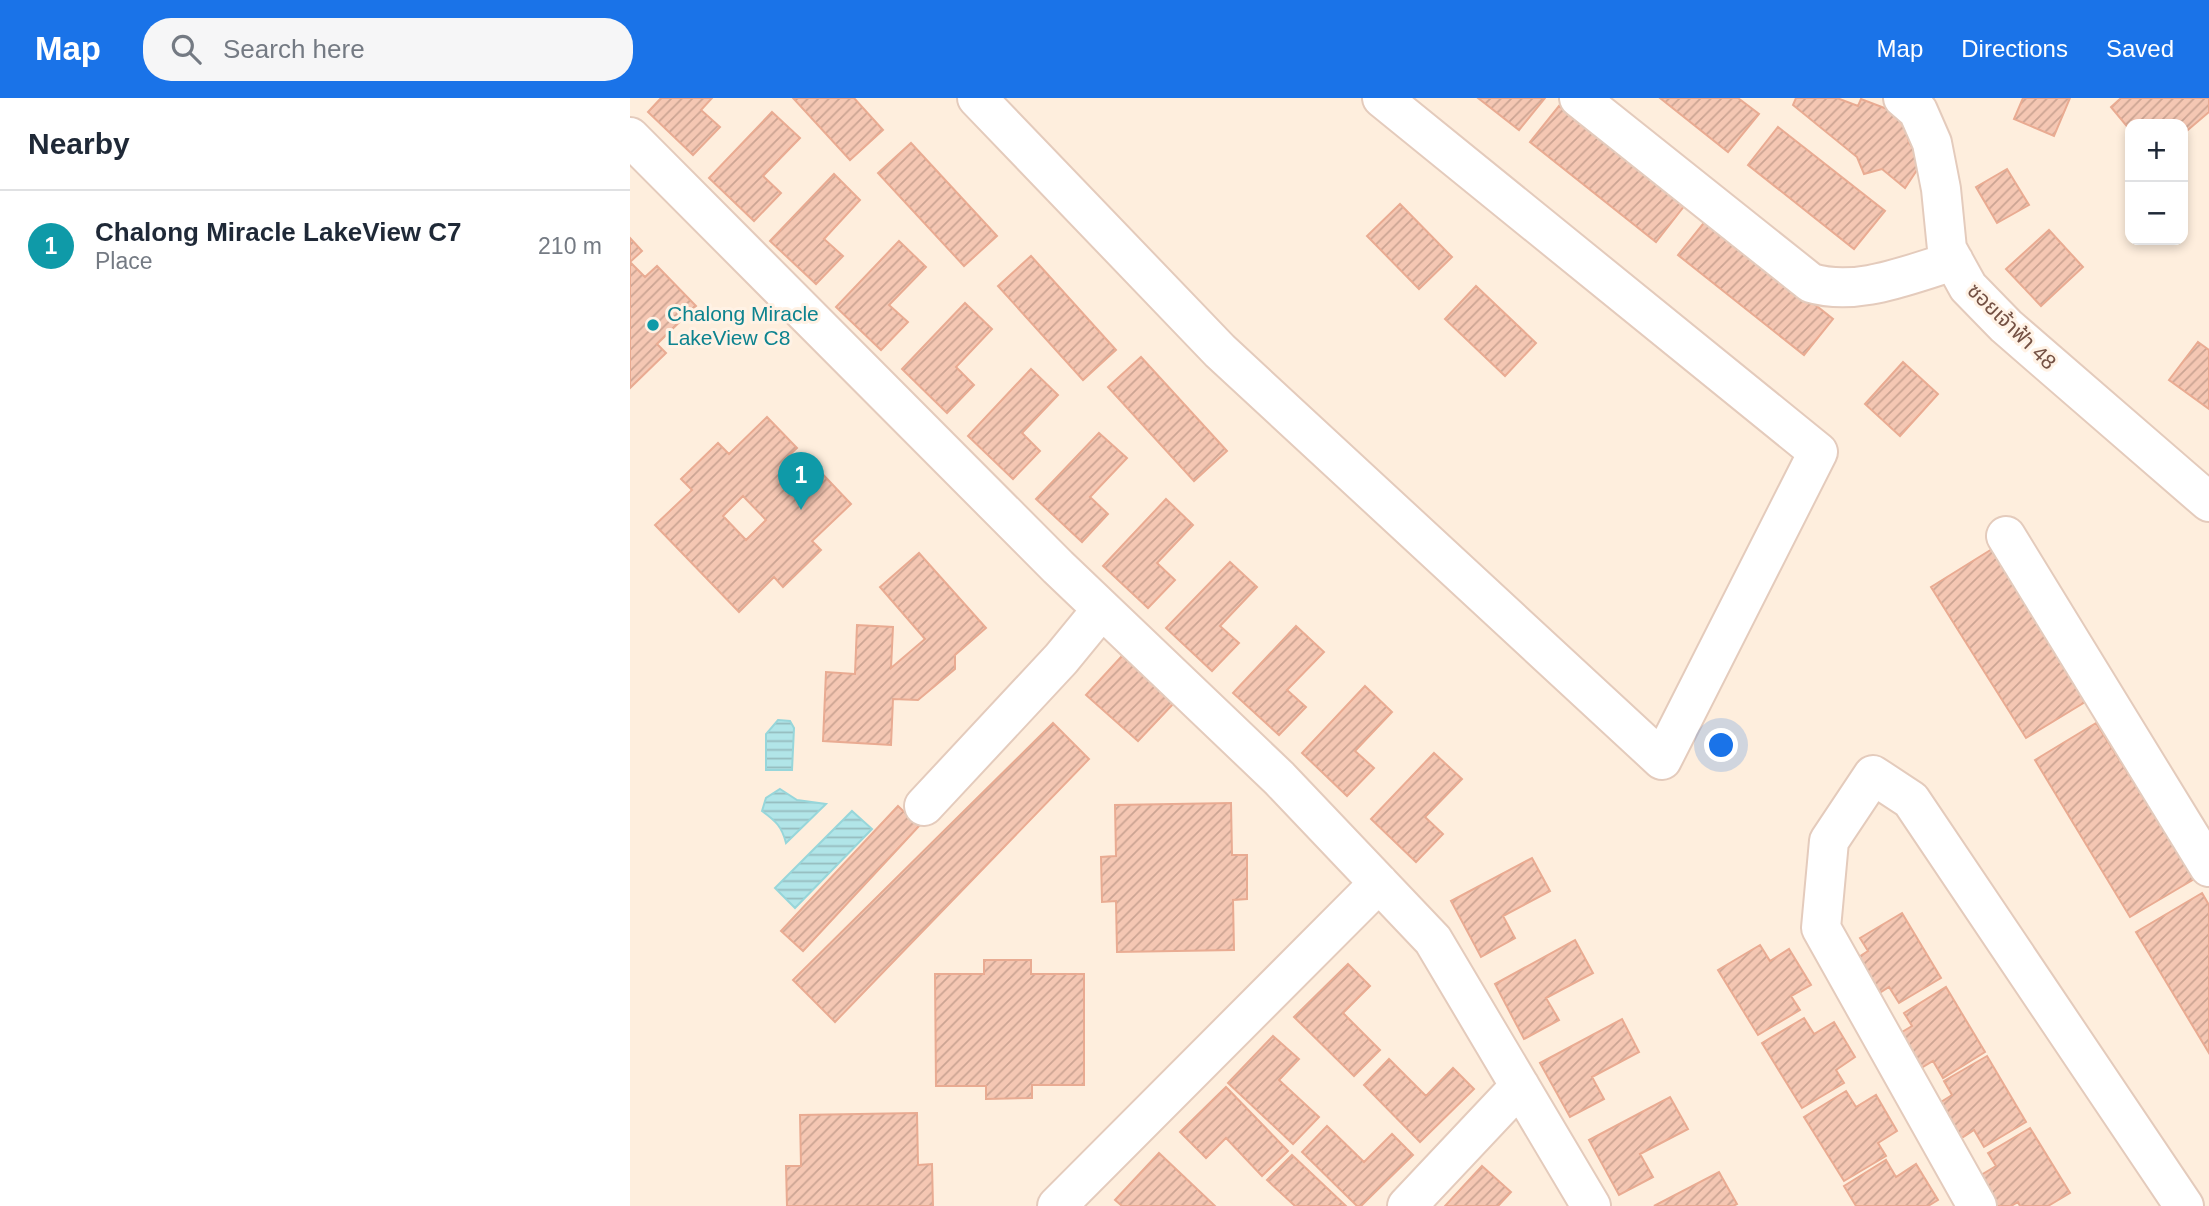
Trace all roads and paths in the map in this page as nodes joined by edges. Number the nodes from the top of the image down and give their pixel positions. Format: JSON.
{"nodes":[{"id":1,"x":977,"y":98,"type":"edge"},
{"id":2,"x":1382,"y":98,"type":"edge"},
{"id":3,"x":1579,"y":98,"type":"edge"},
{"id":4,"x":1903,"y":98,"type":"edge"},
{"id":5,"x":630,"y":136,"type":"edge"},
{"id":6,"x":1954,"y":261,"type":"junction"},
{"id":7,"x":2209,"y":502,"type":"edge"},
{"id":8,"x":2006,"y":536,"type":"dead end"},
{"id":9,"x":1102,"y":610,"type":"junction"},
{"id":10,"x":923,"y":806,"type":"dead end"},
{"id":11,"x":2209,"y":867,"type":"edge"},
{"id":12,"x":1379,"y":883,"type":"junction"},
{"id":13,"x":1520,"y":1086,"type":"junction"},
{"id":14,"x":1057,"y":1206,"type":"edge"},
{"id":15,"x":1407,"y":1206,"type":"edge"},
{"id":16,"x":1591,"y":1206,"type":"edge"},
{"id":17,"x":1977,"y":1206,"type":"edge"},
{"id":18,"x":2184,"y":1206,"type":"edge"}],
"edges":[{"from":1,"to":2,"type":"street"},
{"from":3,"to":6,"type":"street"},
{"from":4,"to":6,"type":"street","name":"ซอยเจ้าฟ้า 48"},
{"from":5,"to":9,"type":"street"},
{"from":6,"to":7,"type":"street","name":"ซอยเจ้าฟ้า 48"},
{"from":8,"to":11,"type":"street"},
{"from":9,"to":10,"type":"street"},
{"from":9,"to":12,"type":"street"},
{"from":12,"to":13,"type":"street"},
{"from":12,"to":14,"type":"street"},
{"from":13,"to":15,"type":"street"},
{"from":13,"to":16,"type":"street"},
{"from":17,"to":18,"type":"street"}]}
